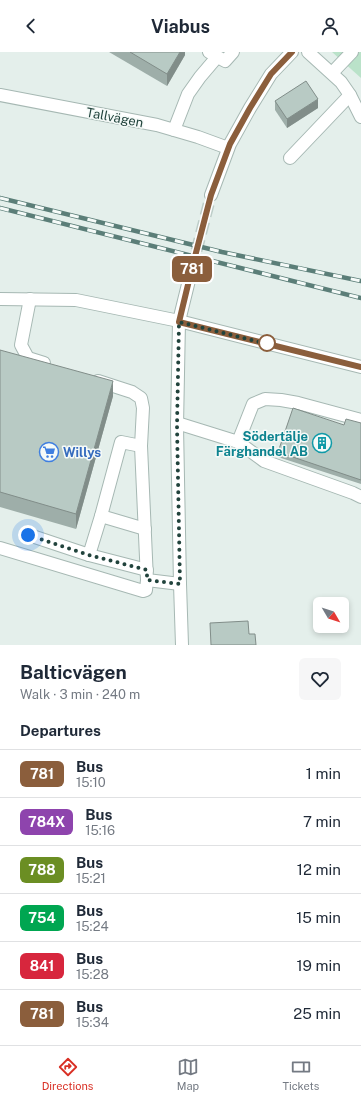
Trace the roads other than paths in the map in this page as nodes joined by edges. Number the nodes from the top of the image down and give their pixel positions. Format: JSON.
{"nodes":[{"id":1,"x":233,"y":52,"type":"edge"},
{"id":2,"x":292,"y":52,"type":"edge"},
{"id":3,"x":308,"y":52,"type":"edge"},
{"id":4,"x":352,"y":52,"type":"edge"},
{"id":5,"x":213,"y":54,"type":"edge"},
{"id":6,"x":332,"y":73,"type":"junction"},
{"id":7,"x":0,"y":95,"type":"edge"},
{"id":8,"x":350,"y":95,"type":"junction"},
{"id":9,"x":361,"y":117,"type":"edge"},
{"id":10,"x":174,"y":130,"type":"junction"},
{"id":11,"x":228,"y":148,"type":"junction"},
{"id":12,"x":290,"y":158,"type":"dead end"},
{"id":13,"x":211,"y":195,"type":"tunnel mouth"},
{"id":14,"x":192,"y":268,"type":"tunnel mouth"},
{"id":15,"x":0,"y":299,"type":"edge"},
{"id":16,"x":30,"y":299,"type":"junction"},
{"id":17,"x":179,"y":322,"type":"junction"},
{"id":18,"x":361,"y":367,"type":"edge"},
{"id":19,"x":58,"y":368,"type":"edge"},
{"id":20,"x":87,"y":378,"type":"edge"},
{"id":21,"x":361,"y":420,"type":"edge"},
{"id":22,"x":177,"y":424,"type":"junction"},
{"id":23,"x":238,"y":442,"type":"junction"},
{"id":24,"x":141,"y":446,"type":"junction"},
{"id":25,"x":361,"y":497,"type":"edge"},
{"id":26,"x":101,"y":516,"type":"junction"},
{"id":27,"x":145,"y":529,"type":"junction"},
{"id":28,"x":28,"y":535,"type":"dead end"},
{"id":29,"x":0,"y":548,"type":"edge"},
{"id":30,"x":89,"y":555,"type":"junction"},
{"id":31,"x":147,"y":575,"type":"junction"},
{"id":32,"x":180,"y":584,"type":"junction"},
{"id":33,"x":182,"y":645,"type":"edge"}],
"edges":[{"from":1,"to":5,"type":"street"},
{"from":2,"to":11,"type":"street"},
{"from":3,"to":6,"type":"street"},
{"from":4,"to":6,"type":"street"},
{"from":5,"to":10,"type":"street"},
{"from":6,"to":8,"type":"street"},
{"from":7,"to":10,"type":"street","name":"Tallvägen"},
{"from":8,"to":9,"type":"street"},
{"from":8,"to":12,"type":"street"},
{"from":10,"to":11,"type":"street","name":"Tallvägen"},
{"from":11,"to":13,"type":"street"},
{"from":14,"to":17,"type":"street"},
{"from":15,"to":16,"type":"street"},
{"from":16,"to":17,"type":"street"},
{"from":16,"to":19,"type":"street"},
{"from":17,"to":18,"type":"street"},
{"from":17,"to":22,"type":"street"},
{"from":20,"to":24,"type":"street"},
{"from":21,"to":23,"type":"street"},
{"from":22,"to":23,"type":"street"},
{"from":22,"to":32,"type":"street"},
{"from":23,"to":25,"type":"street"},
{"from":24,"to":26,"type":"street"},
{"from":24,"to":27,"type":"street"},
{"from":26,"to":27,"type":"street"},
{"from":26,"to":30,"type":"street"},
{"from":27,"to":31,"type":"street"},
{"from":28,"to":30,"type":"street"},
{"from":29,"to":31,"type":"street"},
{"from":30,"to":31,"type":"street"},
{"from":31,"to":32,"type":"street"},
{"from":32,"to":33,"type":"street"}]}
